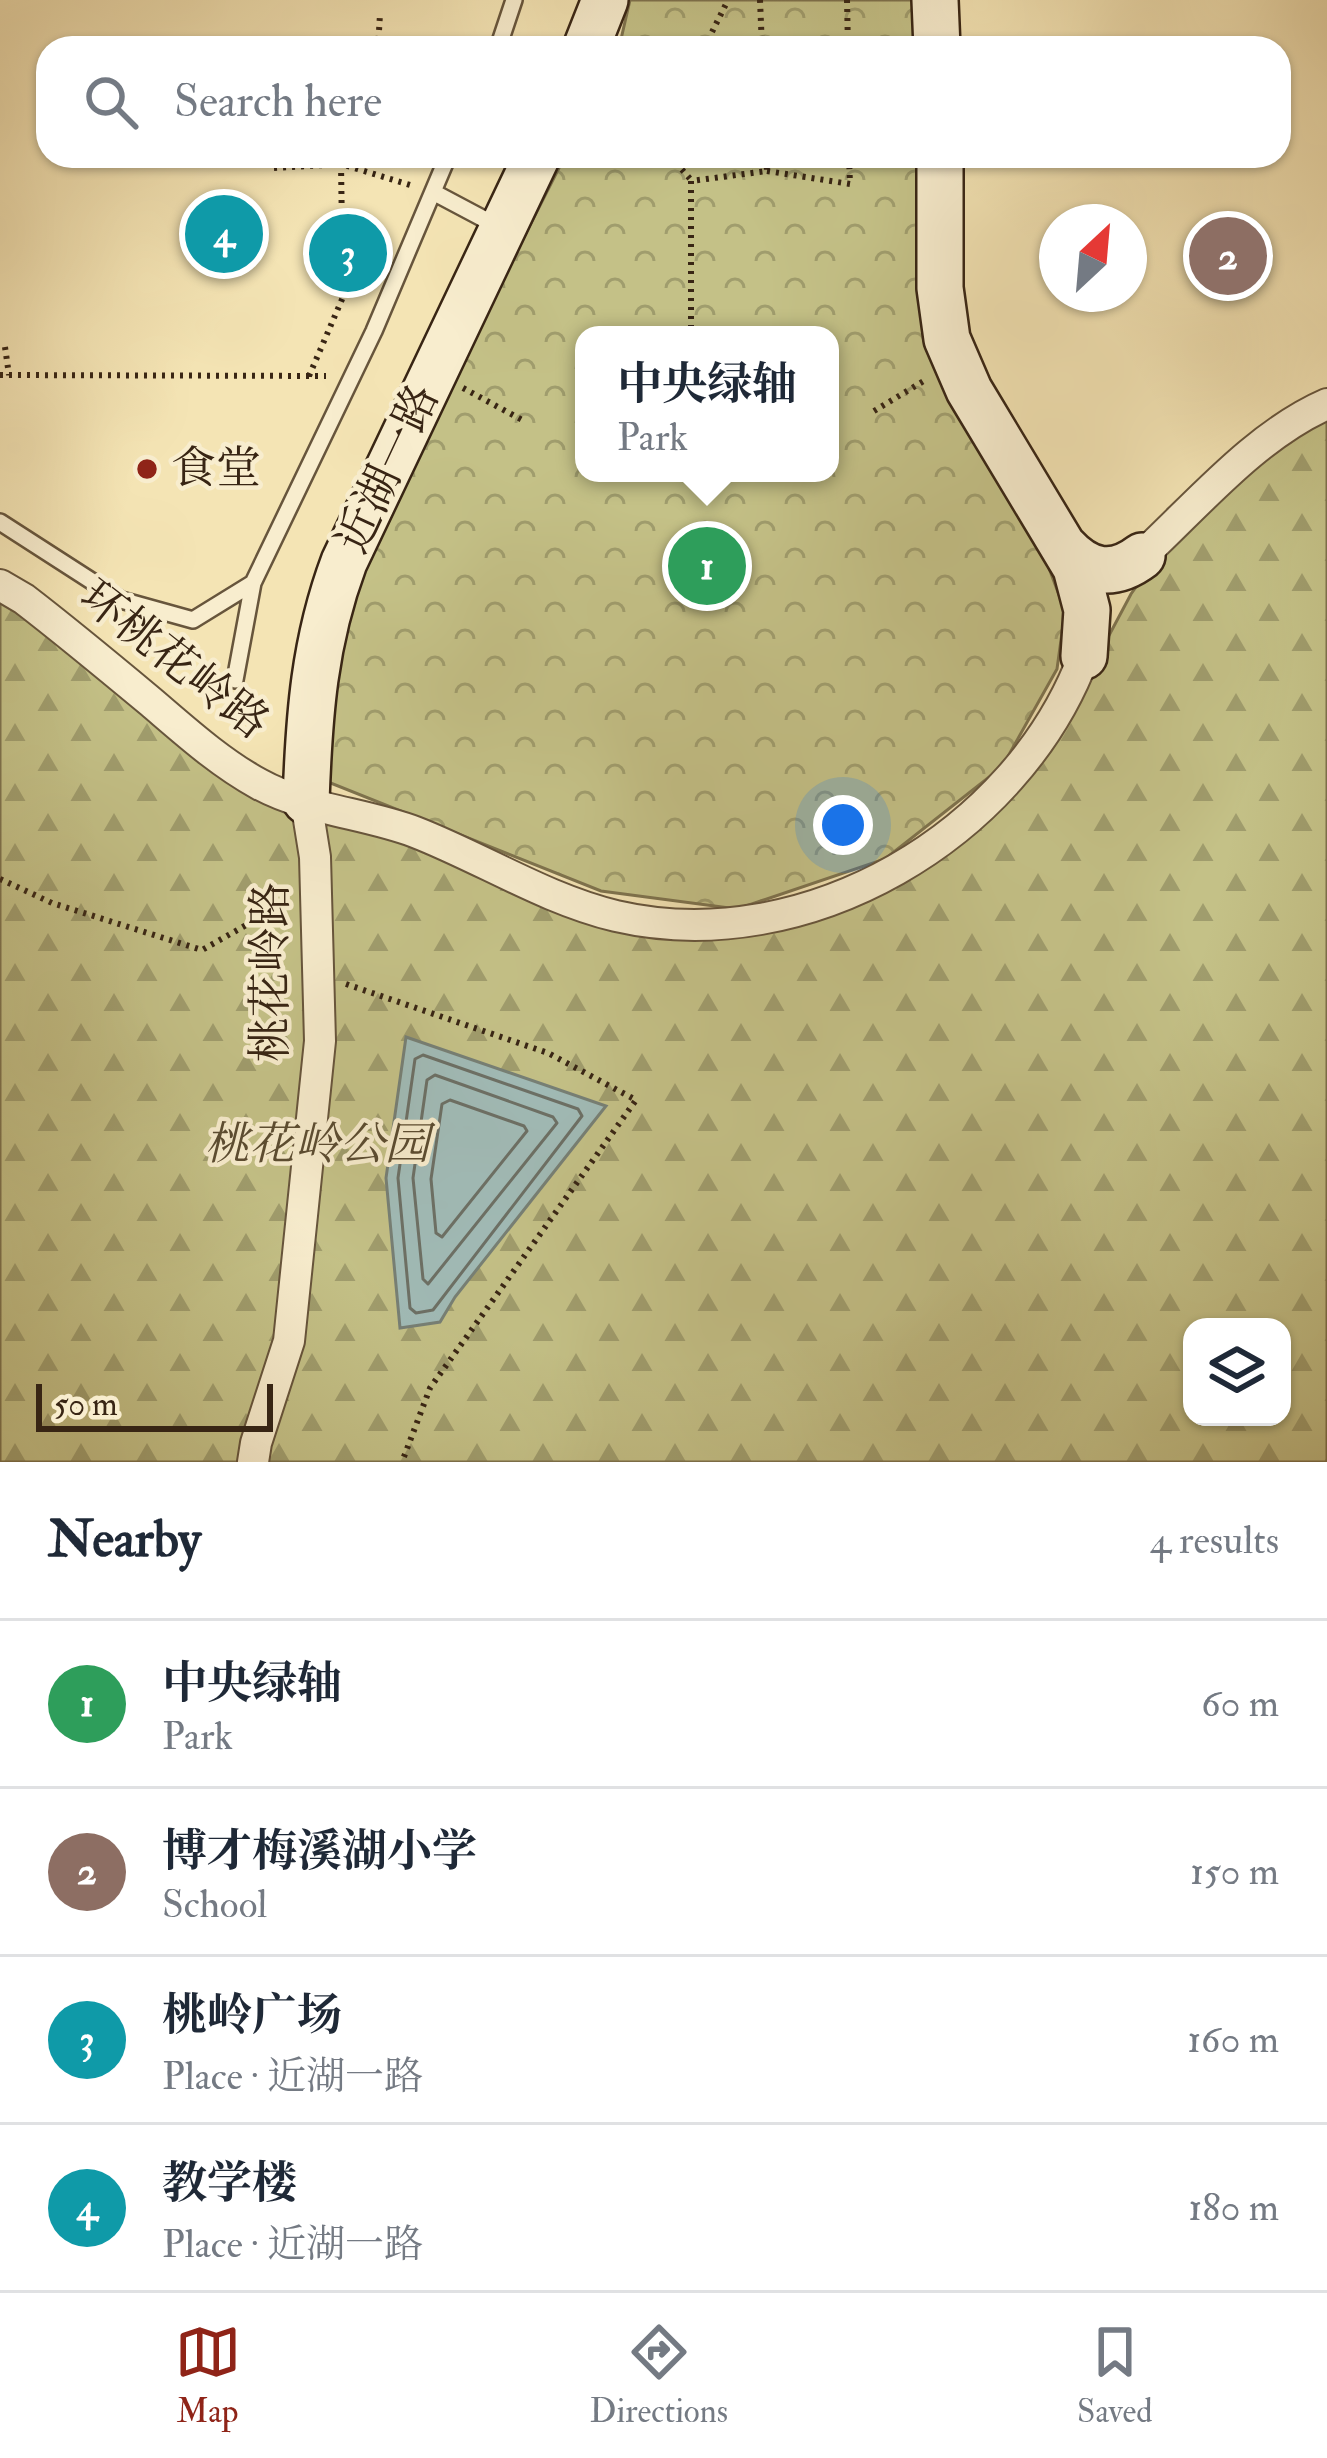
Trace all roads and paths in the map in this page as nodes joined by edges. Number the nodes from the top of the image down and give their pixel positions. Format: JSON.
{"nodes":[{"id":1,"x":514,"y":0,"type":"edge"},
{"id":2,"x":589,"y":0,"type":"edge"},
{"id":3,"x":605,"y":0,"type":"edge"},
{"id":4,"x":728,"y":0,"type":"edge"},
{"id":5,"x":760,"y":0,"type":"edge"},
{"id":6,"x":847,"y":0,"type":"edge"},
{"id":7,"x":935,"y":0,"type":"edge"},
{"id":8,"x":380,"y":14,"type":"dead end"},
{"id":9,"x":379,"y":36,"type":"edge"},
{"id":10,"x":502,"y":36,"type":"edge"},
{"id":11,"x":576,"y":36,"type":"edge"},
{"id":12,"x":591,"y":36,"type":"edge"},
{"id":13,"x":710,"y":36,"type":"edge"},
{"id":14,"x":762,"y":36,"type":"edge"},
{"id":15,"x":848,"y":36,"type":"edge"},
{"id":16,"x":936,"y":36,"type":"edge"},
{"id":17,"x":341,"y":168,"type":"edge"},
{"id":18,"x":354,"y":168,"type":"edge"},
{"id":19,"x":443,"y":168,"type":"edge"},
{"id":20,"x":516,"y":168,"type":"edge"},
{"id":21,"x":530,"y":168,"type":"edge"},
{"id":22,"x":680,"y":168,"type":"edge"},
{"id":23,"x":767,"y":168,"type":"edge"},
{"id":24,"x":849,"y":168,"type":"edge"},
{"id":25,"x":940,"y":168,"type":"edge"},
{"id":26,"x":767,"y":171,"type":"junction"},
{"id":27,"x":691,"y":181,"type":"junction"},
{"id":28,"x":433,"y":192,"type":"junction"},
{"id":29,"x":496,"y":225,"type":"junction"},
{"id":30,"x":691,"y":326,"type":"edge"},
{"id":31,"x":5,"y":347,"type":"dead end"},
{"id":32,"x":955,"y":362,"type":"junction"},
{"id":33,"x":434,"y":372,"type":"junction"},
{"id":34,"x":4,"y":375,"type":"edge"},
{"id":35,"x":354,"y":375,"type":"junction"},
{"id":36,"x":309,"y":376,"type":"junction"},
{"id":37,"x":1327,"y":404,"type":"edge"},
{"id":38,"x":874,"y":411,"type":"dead end"},
{"id":39,"x":526,"y":422,"type":"dead end"},
{"id":40,"x":0,"y":522,"type":"edge"},
{"id":41,"x":1064,"y":547,"type":"junction"},
{"id":42,"x":1142,"y":556,"type":"joint"},
{"id":43,"x":253,"y":584,"type":"junction"},
{"id":44,"x":0,"y":585,"type":"edge"},
{"id":45,"x":1084,"y":656,"type":"joint"},
{"id":46,"x":235,"y":680,"type":"dead end"},
{"id":47,"x":304,"y":811,"type":"junction"},
{"id":48,"x":0,"y":879,"type":"edge"},
{"id":49,"x":316,"y":886,"type":"junction"},
{"id":50,"x":319,"y":975,"type":"junction"},
{"id":51,"x":253,"y":1462,"type":"edge"},
{"id":52,"x":402,"y":1462,"type":"edge"}],
"edges":[{"from":1,"to":10,"type":"lane"},
{"from":2,"to":11,"type":"street"},
{"from":3,"to":12,"type":"street"},
{"from":4,"to":13,"type":"path"},
{"from":5,"to":14,"type":"path"},
{"from":6,"to":15,"type":"path"},
{"from":7,"to":16,"type":"street"},
{"from":8,"to":9,"type":"path"},
{"from":17,"to":36,"type":"path"},
{"from":18,"to":28,"type":"path"},
{"from":19,"to":28,"type":"lane"},
{"from":20,"to":29,"type":"street","name":"近湖一路"},
{"from":21,"to":29,"type":"street","name":"近湖一路"},
{"from":22,"to":27,"type":"path"},
{"from":23,"to":26,"type":"path"},
{"from":24,"to":26,"type":"path"},
{"from":25,"to":32,"type":"street"},
{"from":26,"to":27,"type":"path"},
{"from":27,"to":30,"type":"path"},
{"from":28,"to":29,"type":"lane"},
{"from":28,"to":35,"type":"lane"},
{"from":29,"to":33,"type":"street","name":"近湖一路"},
{"from":29,"to":47,"type":"street","name":"近湖一路"},
{"from":31,"to":34,"type":"path"},
{"from":32,"to":38,"type":"path"},
{"from":32,"to":41,"type":"street"},
{"from":33,"to":39,"type":"path"},
{"from":33,"to":47,"type":"street","name":"近湖一路"},
{"from":34,"to":36,"type":"path"},
{"from":35,"to":36,"type":"path"},
{"from":35,"to":43,"type":"lane"},
{"from":37,"to":42,"type":"street"},
{"from":40,"to":43,"type":"lane"},
{"from":41,"to":42,"type":"street"},
{"from":41,"to":45,"type":"street"},
{"from":43,"to":46,"type":"lane"},
{"from":44,"to":47,"type":"street","name":"环桃花岭路"},
{"from":45,"to":47,"type":"street","name":"环桃花岭路"},
{"from":47,"to":49,"type":"street","name":"桃花岭路"},
{"from":48,"to":49,"type":"path"},
{"from":49,"to":50,"type":"street","name":"桃花岭路"},
{"from":50,"to":51,"type":"street","name":"桃花岭路"},
{"from":50,"to":52,"type":"path"}]}
